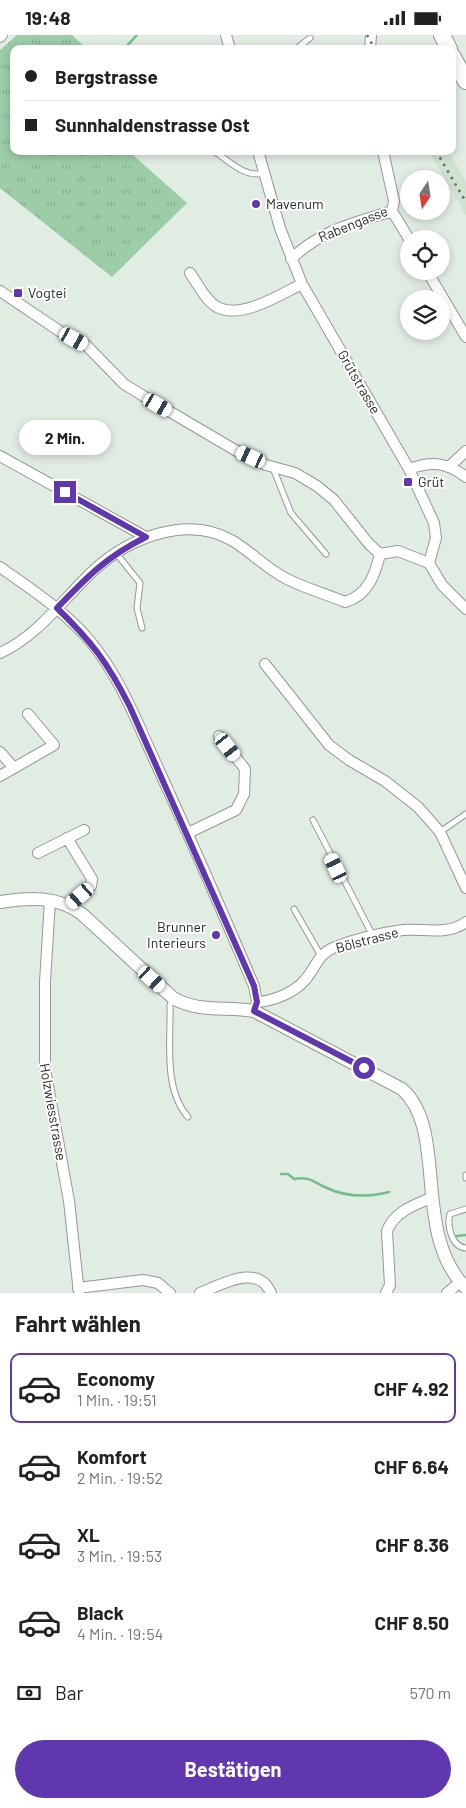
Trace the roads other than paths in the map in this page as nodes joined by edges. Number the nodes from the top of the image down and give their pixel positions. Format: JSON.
{"nodes":[{"id":1,"x":310,"y":38,"type":"dead end"},
{"id":2,"x":301,"y":45,"type":"edge"},
{"id":3,"x":456,"y":63,"type":"edge"},
{"id":4,"x":466,"y":81,"type":"edge"},
{"id":5,"x":220,"y":155,"type":"edge"},
{"id":6,"x":259,"y":155,"type":"edge"},
{"id":7,"x":384,"y":155,"type":"edge"},
{"id":8,"x":264,"y":173,"type":"junction"},
{"id":9,"x":392,"y":211,"type":"junction"},
{"id":10,"x":404,"y":230,"type":"edge"},
{"id":11,"x":291,"y":259,"type":"junction"},
{"id":12,"x":190,"y":273,"type":"dead end"},
{"id":13,"x":433,"y":280,"type":"edge"},
{"id":14,"x":302,"y":284,"type":"junction"},
{"id":15,"x":0,"y":291,"type":"edge"},
{"id":16,"x":466,"y":337,"type":"edge"},
{"id":17,"x":466,"y":451,"type":"edge"},
{"id":18,"x":0,"y":456,"type":"edge"},
{"id":19,"x":450,"y":466,"type":"junction"},
{"id":20,"x":273,"y":467,"type":"junction"},
{"id":21,"x":408,"y":469,"type":"junction"},
{"id":22,"x":466,"y":477,"type":"edge"},
{"id":23,"x":146,"y":537,"type":"junction"},
{"id":24,"x":116,"y":553,"type":"junction"},
{"id":25,"x":326,"y":554,"type":"dead end"},
{"id":26,"x":380,"y":554,"type":"junction"},
{"id":27,"x":429,"y":563,"type":"junction"},
{"id":28,"x":0,"y":567,"type":"edge"},
{"id":29,"x":57,"y":608,"type":"junction"},
{"id":30,"x":466,"y":609,"type":"edge"},
{"id":31,"x":142,"y":628,"type":"dead end"},
{"id":32,"x":0,"y":653,"type":"edge"},
{"id":33,"x":265,"y":664,"type":"dead end"},
{"id":34,"x":28,"y":713,"type":"dead end"},
{"id":35,"x":219,"y":736,"type":"dead end"},
{"id":36,"x":0,"y":752,"type":"edge"},
{"id":37,"x":14,"y":768,"type":"junction"},
{"id":38,"x":0,"y":776,"type":"edge"},
{"id":39,"x":466,"y":814,"type":"edge"},
{"id":40,"x":314,"y":820,"type":"dead end"},
{"id":41,"x":84,"y":831,"type":"dead end"},
{"id":42,"x":440,"y":832,"type":"junction"},
{"id":43,"x":188,"y":833,"type":"junction"},
{"id":44,"x":67,"y":839,"type":"junction"},
{"id":45,"x":38,"y":853,"type":"dead end"},
{"id":46,"x":466,"y":888,"type":"edge"},
{"id":47,"x":50,"y":900,"type":"junction"},
{"id":48,"x":0,"y":902,"type":"edge"},
{"id":49,"x":69,"y":906,"type":"junction"},
{"id":50,"x":294,"y":909,"type":"dead end"},
{"id":51,"x":466,"y":922,"type":"edge"},
{"id":52,"x":373,"y":937,"type":"junction"},
{"id":53,"x":321,"y":956,"type":"junction"},
{"id":54,"x":173,"y":998,"type":"junction"},
{"id":55,"x":255,"y":1007,"type":"junction"},
{"id":56,"x":188,"y":1117,"type":"dead end"},
{"id":57,"x":431,"y":1192,"type":"junction"},
{"id":58,"x":466,"y":1209,"type":"edge"},
{"id":59,"x":466,"y":1248,"type":"edge"},
{"id":60,"x":463,"y":1285,"type":"edge"},
{"id":61,"x":79,"y":1290,"type":"edge"},
{"id":62,"x":170,"y":1293,"type":"edge"},
{"id":63,"x":200,"y":1293,"type":"edge"},
{"id":64,"x":271,"y":1293,"type":"edge"},
{"id":65,"x":386,"y":1293,"type":"edge"},
{"id":66,"x":447,"y":1293,"type":"edge"}],
"edges":[{"from":1,"to":2,"type":"lane"},
{"from":3,"to":4,"type":"main road"},
{"from":5,"to":8,"type":"lane"},
{"from":6,"to":8,"type":"street","name":"Grütstrasse"},
{"from":7,"to":9,"type":"street","name":"Rabengasse"},
{"from":8,"to":11,"type":"street","name":"Grütstrasse"},
{"from":9,"to":10,"type":"street"},
{"from":9,"to":11,"type":"street","name":"Rabengasse"},
{"from":11,"to":14,"type":"street","name":"Grütstrasse"},
{"from":12,"to":14,"type":"street"},
{"from":13,"to":16,"type":"street"},
{"from":14,"to":21,"type":"street","name":"Grütstrasse"},
{"from":15,"to":20,"type":"street"},
{"from":17,"to":19,"type":"street"},
{"from":18,"to":23,"type":"street"},
{"from":19,"to":21,"type":"street"},
{"from":19,"to":22,"type":"street"},
{"from":20,"to":25,"type":"lane"},
{"from":20,"to":26,"type":"street"},
{"from":21,"to":27,"type":"street","name":"Grütstrasse"},
{"from":23,"to":24,"type":"street"},
{"from":23,"to":26,"type":"street"},
{"from":24,"to":29,"type":"street"},
{"from":24,"to":31,"type":"lane"},
{"from":26,"to":27,"type":"street"},
{"from":27,"to":30,"type":"street"},
{"from":28,"to":29,"type":"street"},
{"from":29,"to":32,"type":"street"},
{"from":29,"to":43,"type":"street"},
{"from":33,"to":42,"type":"street"},
{"from":34,"to":37,"type":"street"},
{"from":35,"to":43,"type":"street"},
{"from":36,"to":37,"type":"street"},
{"from":37,"to":38,"type":"street"},
{"from":39,"to":42,"type":"lane"},
{"from":40,"to":52,"type":"lane"},
{"from":41,"to":44,"type":"street"},
{"from":42,"to":46,"type":"street"},
{"from":43,"to":55,"type":"street"},
{"from":44,"to":45,"type":"street"},
{"from":44,"to":49,"type":"street"},
{"from":47,"to":48,"type":"street"},
{"from":47,"to":49,"type":"street"},
{"from":47,"to":61,"type":"street","name":"Holzwiesstrasse"},
{"from":49,"to":54,"type":"street"},
{"from":50,"to":53,"type":"lane"},
{"from":51,"to":52,"type":"street","name":"Bölstrasse"},
{"from":52,"to":53,"type":"street","name":"Bölstrasse"},
{"from":53,"to":55,"type":"street","name":"Bölstrasse"},
{"from":54,"to":55,"type":"street"},
{"from":54,"to":56,"type":"lane"},
{"from":55,"to":57,"type":"street"},
{"from":57,"to":60,"type":"street"},
{"from":57,"to":65,"type":"street"},
{"from":58,"to":59,"type":"lane"},
{"from":60,"to":66,"type":"street"},
{"from":61,"to":62,"type":"street"},
{"from":63,"to":64,"type":"street"}]}
